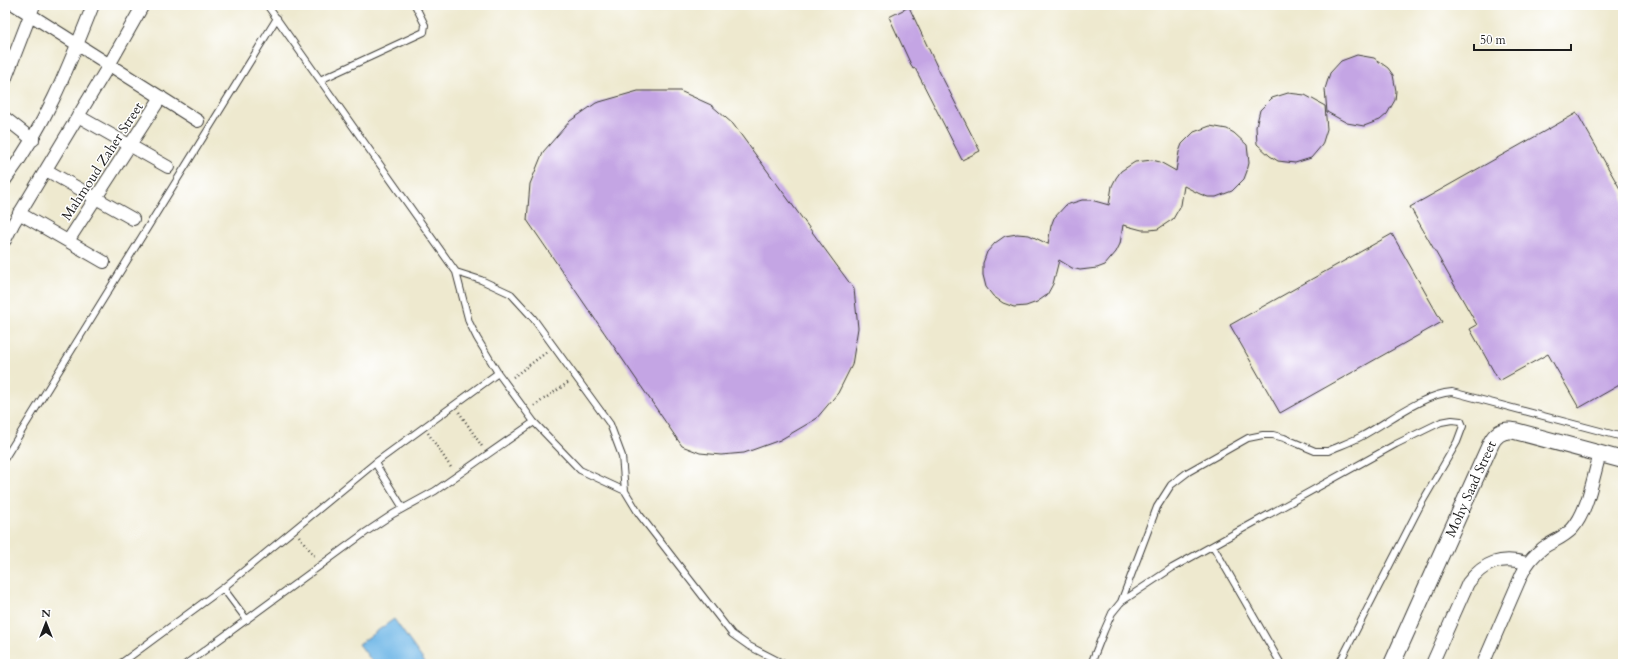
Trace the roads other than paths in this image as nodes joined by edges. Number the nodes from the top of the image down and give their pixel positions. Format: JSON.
{"nodes":[{"id":1,"x":15,"y":5,"type":"edge"},
{"id":2,"x":93,"y":5,"type":"edge"},
{"id":3,"x":143,"y":5,"type":"edge"},
{"id":4,"x":267,"y":5,"type":"edge"},
{"id":5,"x":415,"y":5,"type":"edge"},
{"id":6,"x":32,"y":10,"type":"edge"},
{"id":7,"x":277,"y":18,"type":"junction"},
{"id":8,"x":77,"y":44,"type":"junction"},
{"id":9,"x":109,"y":65,"type":"junction"},
{"id":10,"x":5,"y":80,"type":"edge"},
{"id":11,"x":320,"y":80,"type":"junction"},
{"id":12,"x":161,"y":97,"type":"junction"},
{"id":13,"x":78,"y":116,"type":"junction"},
{"id":14,"x":5,"y":118,"type":"edge"},
{"id":15,"x":198,"y":120,"type":"dead end"},
{"id":16,"x":33,"y":140,"type":"junction"},
{"id":17,"x":130,"y":146,"type":"junction"},
{"id":18,"x":168,"y":167,"type":"dead end"},
{"id":19,"x":46,"y":170,"type":"junction"},
{"id":20,"x":5,"y":180,"type":"edge"},
{"id":21,"x":96,"y":198,"type":"junction"},
{"id":22,"x":19,"y":213,"type":"junction"},
{"id":23,"x":133,"y":219,"type":"dead end"},
{"id":24,"x":5,"y":240,"type":"edge"},
{"id":25,"x":68,"y":242,"type":"junction"},
{"id":26,"x":104,"y":262,"type":"dead end"},
{"id":27,"x":456,"y":272,"type":"junction"},
{"id":28,"x":498,"y":372,"type":"junction"},
{"id":29,"x":534,"y":422,"type":"junction"},
{"id":30,"x":1623,"y":437,"type":"edge"},
{"id":31,"x":1600,"y":454,"type":"junction"},
{"id":32,"x":5,"y":458,"type":"edge"},
{"id":33,"x":1623,"y":460,"type":"edge"},
{"id":34,"x":375,"y":463,"type":"junction"},
{"id":35,"x":625,"y":491,"type":"junction"},
{"id":36,"x":403,"y":508,"type":"junction"},
{"id":37,"x":1213,"y":546,"type":"junction"},
{"id":38,"x":1527,"y":564,"type":"junction"},
{"id":39,"x":223,"y":588,"type":"junction"},
{"id":40,"x":1121,"y":602,"type":"junction"},
{"id":41,"x":247,"y":620,"type":"junction"},
{"id":42,"x":120,"y":664,"type":"edge"},
{"id":43,"x":186,"y":664,"type":"edge"},
{"id":44,"x":784,"y":664,"type":"edge"},
{"id":45,"x":1091,"y":664,"type":"edge"},
{"id":46,"x":1281,"y":664,"type":"edge"},
{"id":47,"x":1338,"y":664,"type":"edge"},
{"id":48,"x":1392,"y":664,"type":"edge"},
{"id":49,"x":1432,"y":664,"type":"edge"},
{"id":50,"x":1483,"y":664,"type":"edge"}],
"edges":[{"from":1,"to":6,"type":"street"},
{"from":2,"to":8,"type":"street"},
{"from":3,"to":9,"type":"street"},
{"from":4,"to":7,"type":"lane"},
{"from":5,"to":11,"type":"lane"},
{"from":6,"to":8,"type":"street"},
{"from":6,"to":10,"type":"street"},
{"from":7,"to":11,"type":"lane"},
{"from":7,"to":32,"type":"lane"},
{"from":8,"to":9,"type":"street"},
{"from":8,"to":16,"type":"street"},
{"from":9,"to":12,"type":"street"},
{"from":9,"to":13,"type":"street"},
{"from":11,"to":27,"type":"lane"},
{"from":12,"to":15,"type":"street"},
{"from":12,"to":17,"type":"street","name":"Mahmoud Zaher Street"},
{"from":13,"to":17,"type":"street"},
{"from":13,"to":19,"type":"street"},
{"from":14,"to":16,"type":"street"},
{"from":16,"to":20,"type":"street"},
{"from":17,"to":18,"type":"street"},
{"from":17,"to":21,"type":"street","name":"Mahmoud Zaher Street"},
{"from":19,"to":21,"type":"street"},
{"from":19,"to":22,"type":"street"},
{"from":21,"to":23,"type":"street"},
{"from":21,"to":25,"type":"street","name":"Mahmoud Zaher Street"},
{"from":22,"to":24,"type":"street"},
{"from":22,"to":25,"type":"street"},
{"from":25,"to":26,"type":"street"},
{"from":27,"to":28,"type":"lane"},
{"from":27,"to":35,"type":"lane"},
{"from":28,"to":29,"type":"lane"},
{"from":28,"to":34,"type":"lane"},
{"from":29,"to":35,"type":"lane"},
{"from":29,"to":36,"type":"lane"},
{"from":30,"to":40,"type":"lane"},
{"from":31,"to":33,"type":"street","name":"Mohy Saad Street"},
{"from":31,"to":38,"type":"street"},
{"from":31,"to":48,"type":"street","name":"Mohy Saad Street"},
{"from":34,"to":36,"type":"lane"},
{"from":34,"to":39,"type":"lane"},
{"from":35,"to":44,"type":"lane"},
{"from":36,"to":41,"type":"lane"},
{"from":37,"to":40,"type":"lane"},
{"from":37,"to":46,"type":"lane"},
{"from":37,"to":47,"type":"lane"},
{"from":38,"to":49,"type":"street"},
{"from":38,"to":50,"type":"street"},
{"from":39,"to":41,"type":"lane"},
{"from":39,"to":42,"type":"lane"},
{"from":40,"to":45,"type":"lane"},
{"from":41,"to":43,"type":"lane"}]}
